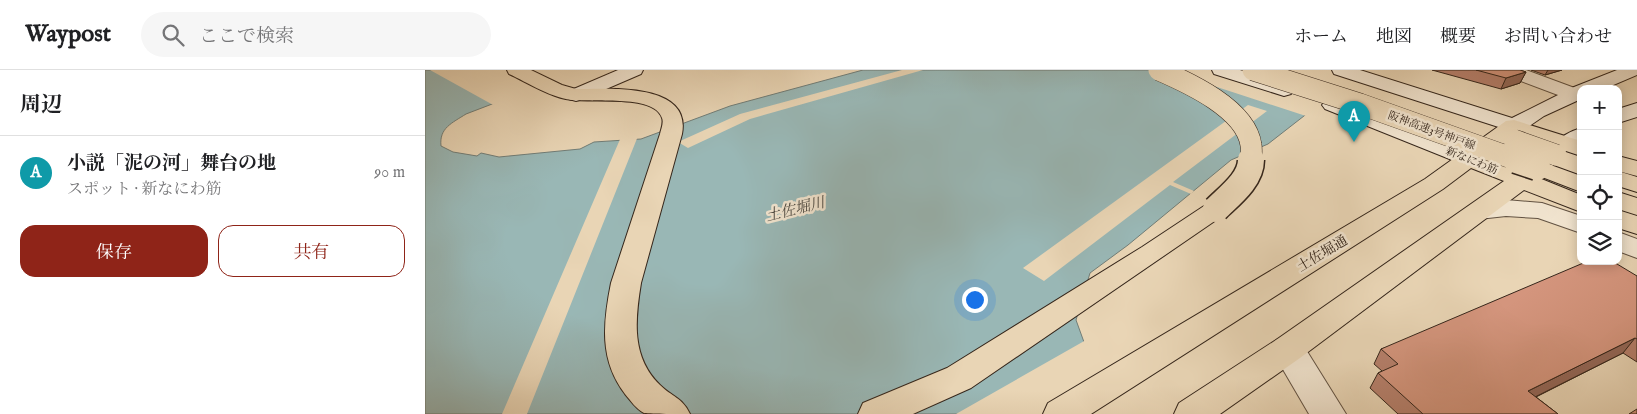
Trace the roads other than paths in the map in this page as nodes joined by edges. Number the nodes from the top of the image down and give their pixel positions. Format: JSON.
{"nodes":[{"id":1,"x":516,"y":70,"type":"edge"},
{"id":2,"x":634,"y":70,"type":"edge"},
{"id":3,"x":1159,"y":70,"type":"edge"},
{"id":4,"x":1221,"y":70,"type":"edge"},
{"id":5,"x":1253,"y":70,"type":"edge"},
{"id":6,"x":1304,"y":70,"type":"edge"},
{"id":7,"x":1341,"y":70,"type":"edge"},
{"id":8,"x":1509,"y":70,"type":"edge"},
{"id":9,"x":1634,"y":70,"type":"edge"},
{"id":10,"x":1595,"y":85,"type":"edge"},
{"id":11,"x":1577,"y":90,"type":"edge"},
{"id":12,"x":1577,"y":93,"type":"edge"},
{"id":13,"x":576,"y":95,"type":"junction"},
{"id":14,"x":1637,"y":109,"type":"edge"},
{"id":15,"x":1622,"y":115,"type":"edge"},
{"id":16,"x":1514,"y":126,"type":"junction"},
{"id":17,"x":1576,"y":143,"type":"edge"},
{"id":18,"x":1470,"y":159,"type":"junction"},
{"id":19,"x":1577,"y":163,"type":"edge"},
{"id":20,"x":1622,"y":164,"type":"edge"},
{"id":21,"x":1637,"y":169,"type":"edge"},
{"id":22,"x":1622,"y":179,"type":"edge"},
{"id":23,"x":1522,"y":180,"type":"junction"},
{"id":24,"x":1577,"y":184,"type":"edge"},
{"id":25,"x":1637,"y":185,"type":"edge"},
{"id":26,"x":1622,"y":201,"type":"edge"},
{"id":27,"x":1577,"y":202,"type":"edge"},
{"id":28,"x":1637,"y":207,"type":"edge"},
{"id":29,"x":1479,"y":211,"type":"junction"},
{"id":30,"x":1622,"y":220,"type":"edge"},
{"id":31,"x":1577,"y":224,"type":"edge"},
{"id":32,"x":1637,"y":226,"type":"edge"},
{"id":33,"x":1622,"y":243,"type":"edge"},
{"id":34,"x":1637,"y":249,"type":"edge"},
{"id":35,"x":1287,"y":349,"type":"junction"},
{"id":36,"x":672,"y":414,"type":"edge"},
{"id":37,"x":876,"y":414,"type":"edge"},
{"id":38,"x":1061,"y":414,"type":"edge"},
{"id":39,"x":1192,"y":414,"type":"edge"},
{"id":40,"x":1327,"y":414,"type":"edge"}],
"edges":[{"from":1,"to":13,"type":"main road"},
{"from":2,"to":13,"type":"street"},
{"from":3,"to":37,"type":"main road","bridge":true},
{"from":4,"to":18,"type":"street","name":"新なにわ筋"},
{"from":5,"to":24,"type":"main road","name":"阪神高速3号神戸線","bridge":true},
{"from":6,"to":19,"type":"main road","name":"阪神高速3号神戸線","bridge":true},
{"from":7,"to":16,"type":"street"},
{"from":8,"to":11,"type":"street"},
{"from":9,"to":10,"type":"street","name":"土佐堀通"},
{"from":12,"to":16,"type":"street","name":"土佐堀通"},
{"from":13,"to":36,"type":"main road"},
{"from":14,"to":15,"type":"street"},
{"from":16,"to":17,"type":"main road"},
{"from":16,"to":18,"type":"main road","name":"土佐堀通"},
{"from":17,"to":23,"type":"main road"},
{"from":18,"to":23,"type":"main road","name":"新なにわ筋"},
{"from":18,"to":38,"type":"main road","name":"土佐堀通"},
{"from":20,"to":21,"type":"main road"},
{"from":22,"to":25,"type":"main road"},
{"from":23,"to":27,"type":"main road","name":"新なにわ筋"},
{"from":23,"to":29,"type":"main road"},
{"from":26,"to":28,"type":"main road"},
{"from":29,"to":31,"type":"street"},
{"from":29,"to":35,"type":"main road"},
{"from":30,"to":32,"type":"main road"},
{"from":33,"to":34,"type":"street"},
{"from":35,"to":39,"type":"main road"},
{"from":35,"to":40,"type":"street"}]}
